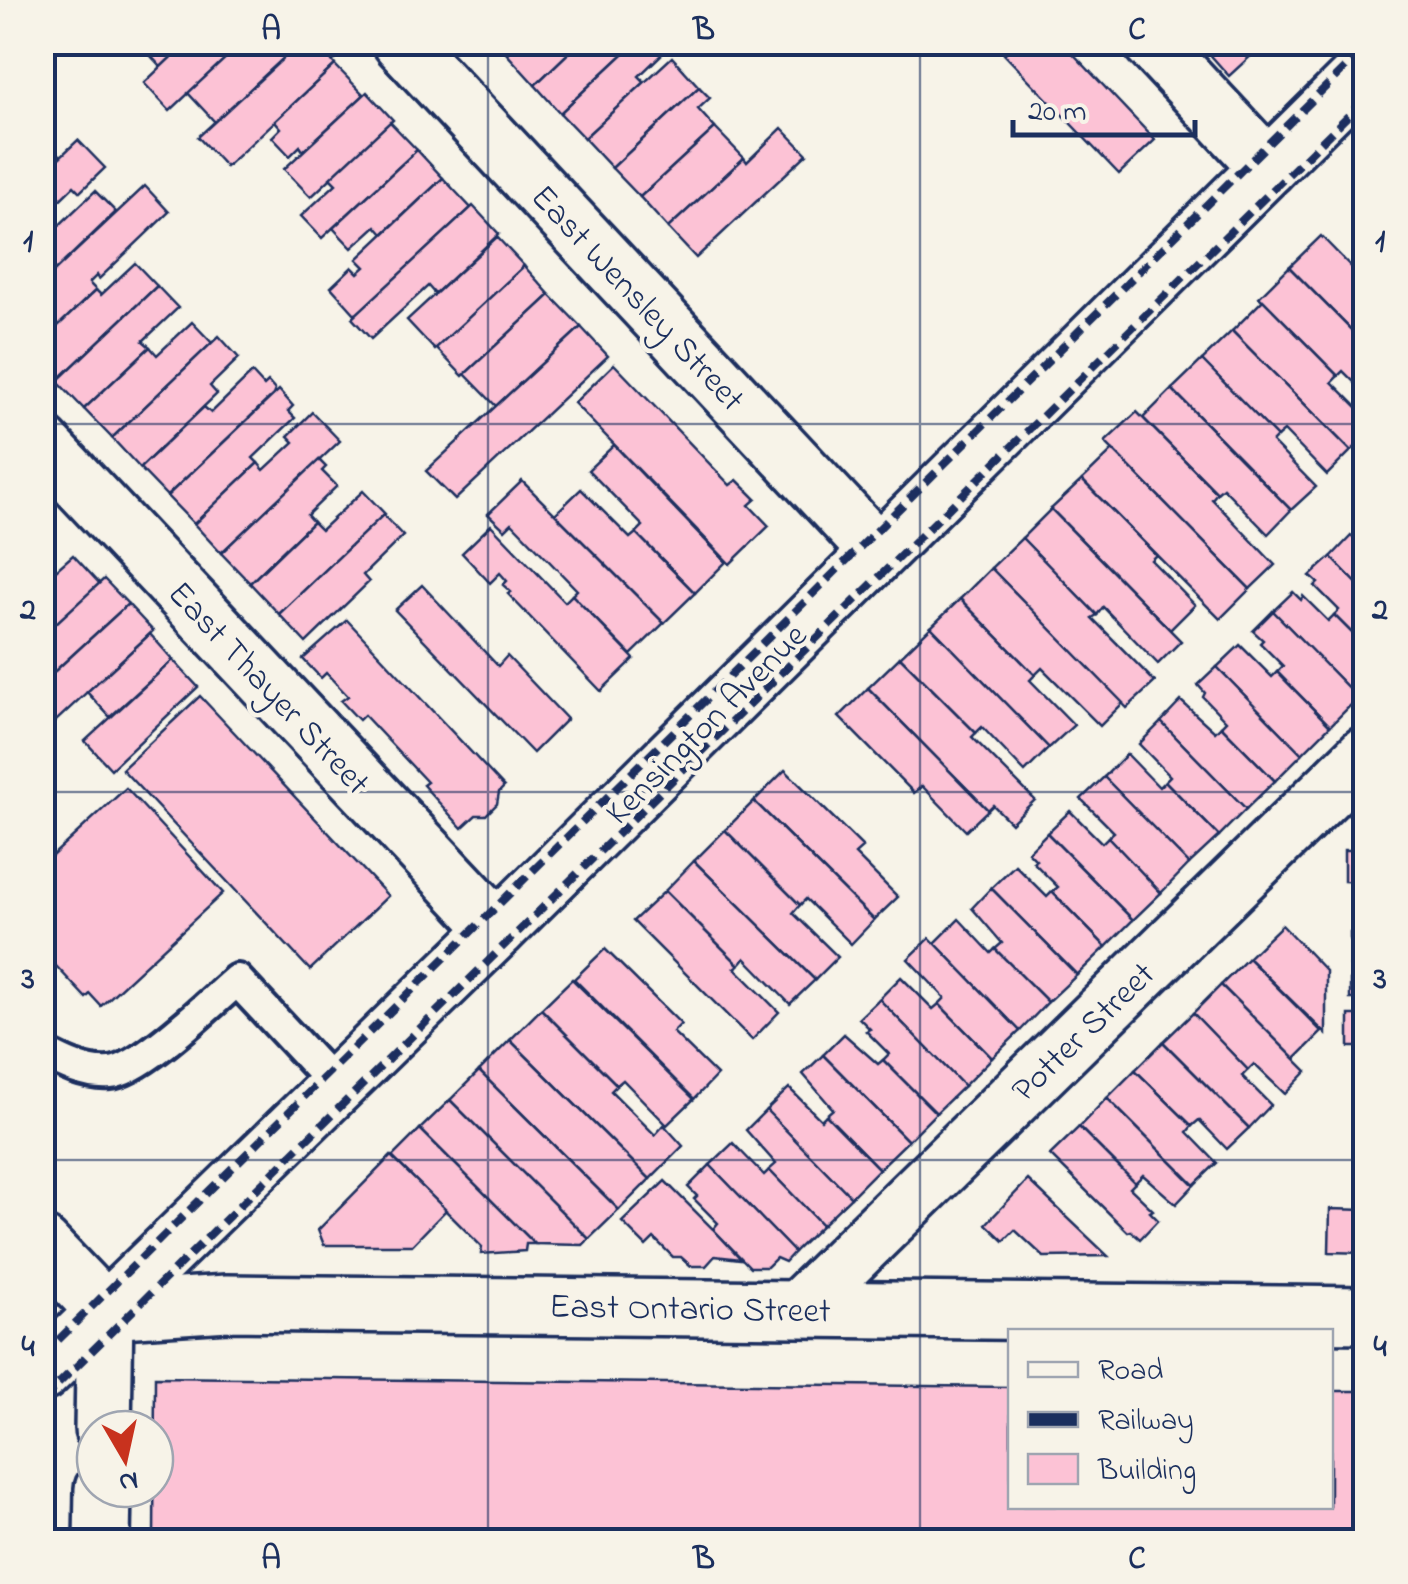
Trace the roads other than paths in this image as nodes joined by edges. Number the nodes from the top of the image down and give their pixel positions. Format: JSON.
{"nodes":[{"id":1,"x":401,"y":42,"type":"edge"},
{"id":2,"x":1152,"y":42,"type":"edge"},
{"id":3,"x":1366,"y":70,"type":"edge"},
{"id":4,"x":1268,"y":167,"type":"junction"},
{"id":5,"x":42,"y":444,"type":"edge"},
{"id":6,"x":877,"y":551,"type":"junction"},
{"id":7,"x":1366,"y":754,"type":"edge"},
{"id":8,"x":498,"y":930,"type":"junction"},
{"id":9,"x":42,"y":1052,"type":"edge"},
{"id":10,"x":336,"y":1086,"type":"junction"},
{"id":11,"x":42,"y":1245,"type":"edge"},
{"id":12,"x":799,"y":1308,"type":"junction"},
{"id":13,"x":105,"y":1311,"type":"junction"},
{"id":14,"x":1366,"y":1315,"type":"edge"},
{"id":15,"x":42,"y":1373,"type":"edge"},
{"id":16,"x":104,"y":1409,"type":"edge"},
{"id":17,"x":103,"y":1509,"type":"edge"},
{"id":18,"x":102,"y":1542,"type":"edge"}],
"edges":[{"from":1,"to":6,"type":"street","name":"East Wensley Street"},
{"from":2,"to":4,"type":"street"},
{"from":3,"to":4,"type":"street","name":"Kensington Avenue"},
{"from":4,"to":6,"type":"street","name":"Kensington Avenue"},
{"from":5,"to":8,"type":"street","name":"East Thayer Street"},
{"from":6,"to":8,"type":"street","name":"Kensington Avenue"},
{"from":7,"to":12,"type":"street","name":"Potter Street"},
{"from":8,"to":10,"type":"street","name":"Kensington Avenue"},
{"from":9,"to":10,"type":"lane"},
{"from":10,"to":13,"type":"street","name":"Kensington Avenue"},
{"from":11,"to":13,"type":"street"},
{"from":12,"to":13,"type":"street","name":"East Ontario Street"},
{"from":12,"to":14,"type":"street","name":"East Ontario Street"},
{"from":13,"to":15,"type":"street","name":"Kensington Avenue"},
{"from":13,"to":16,"type":"street"},
{"from":17,"to":18,"type":"street"}]}
